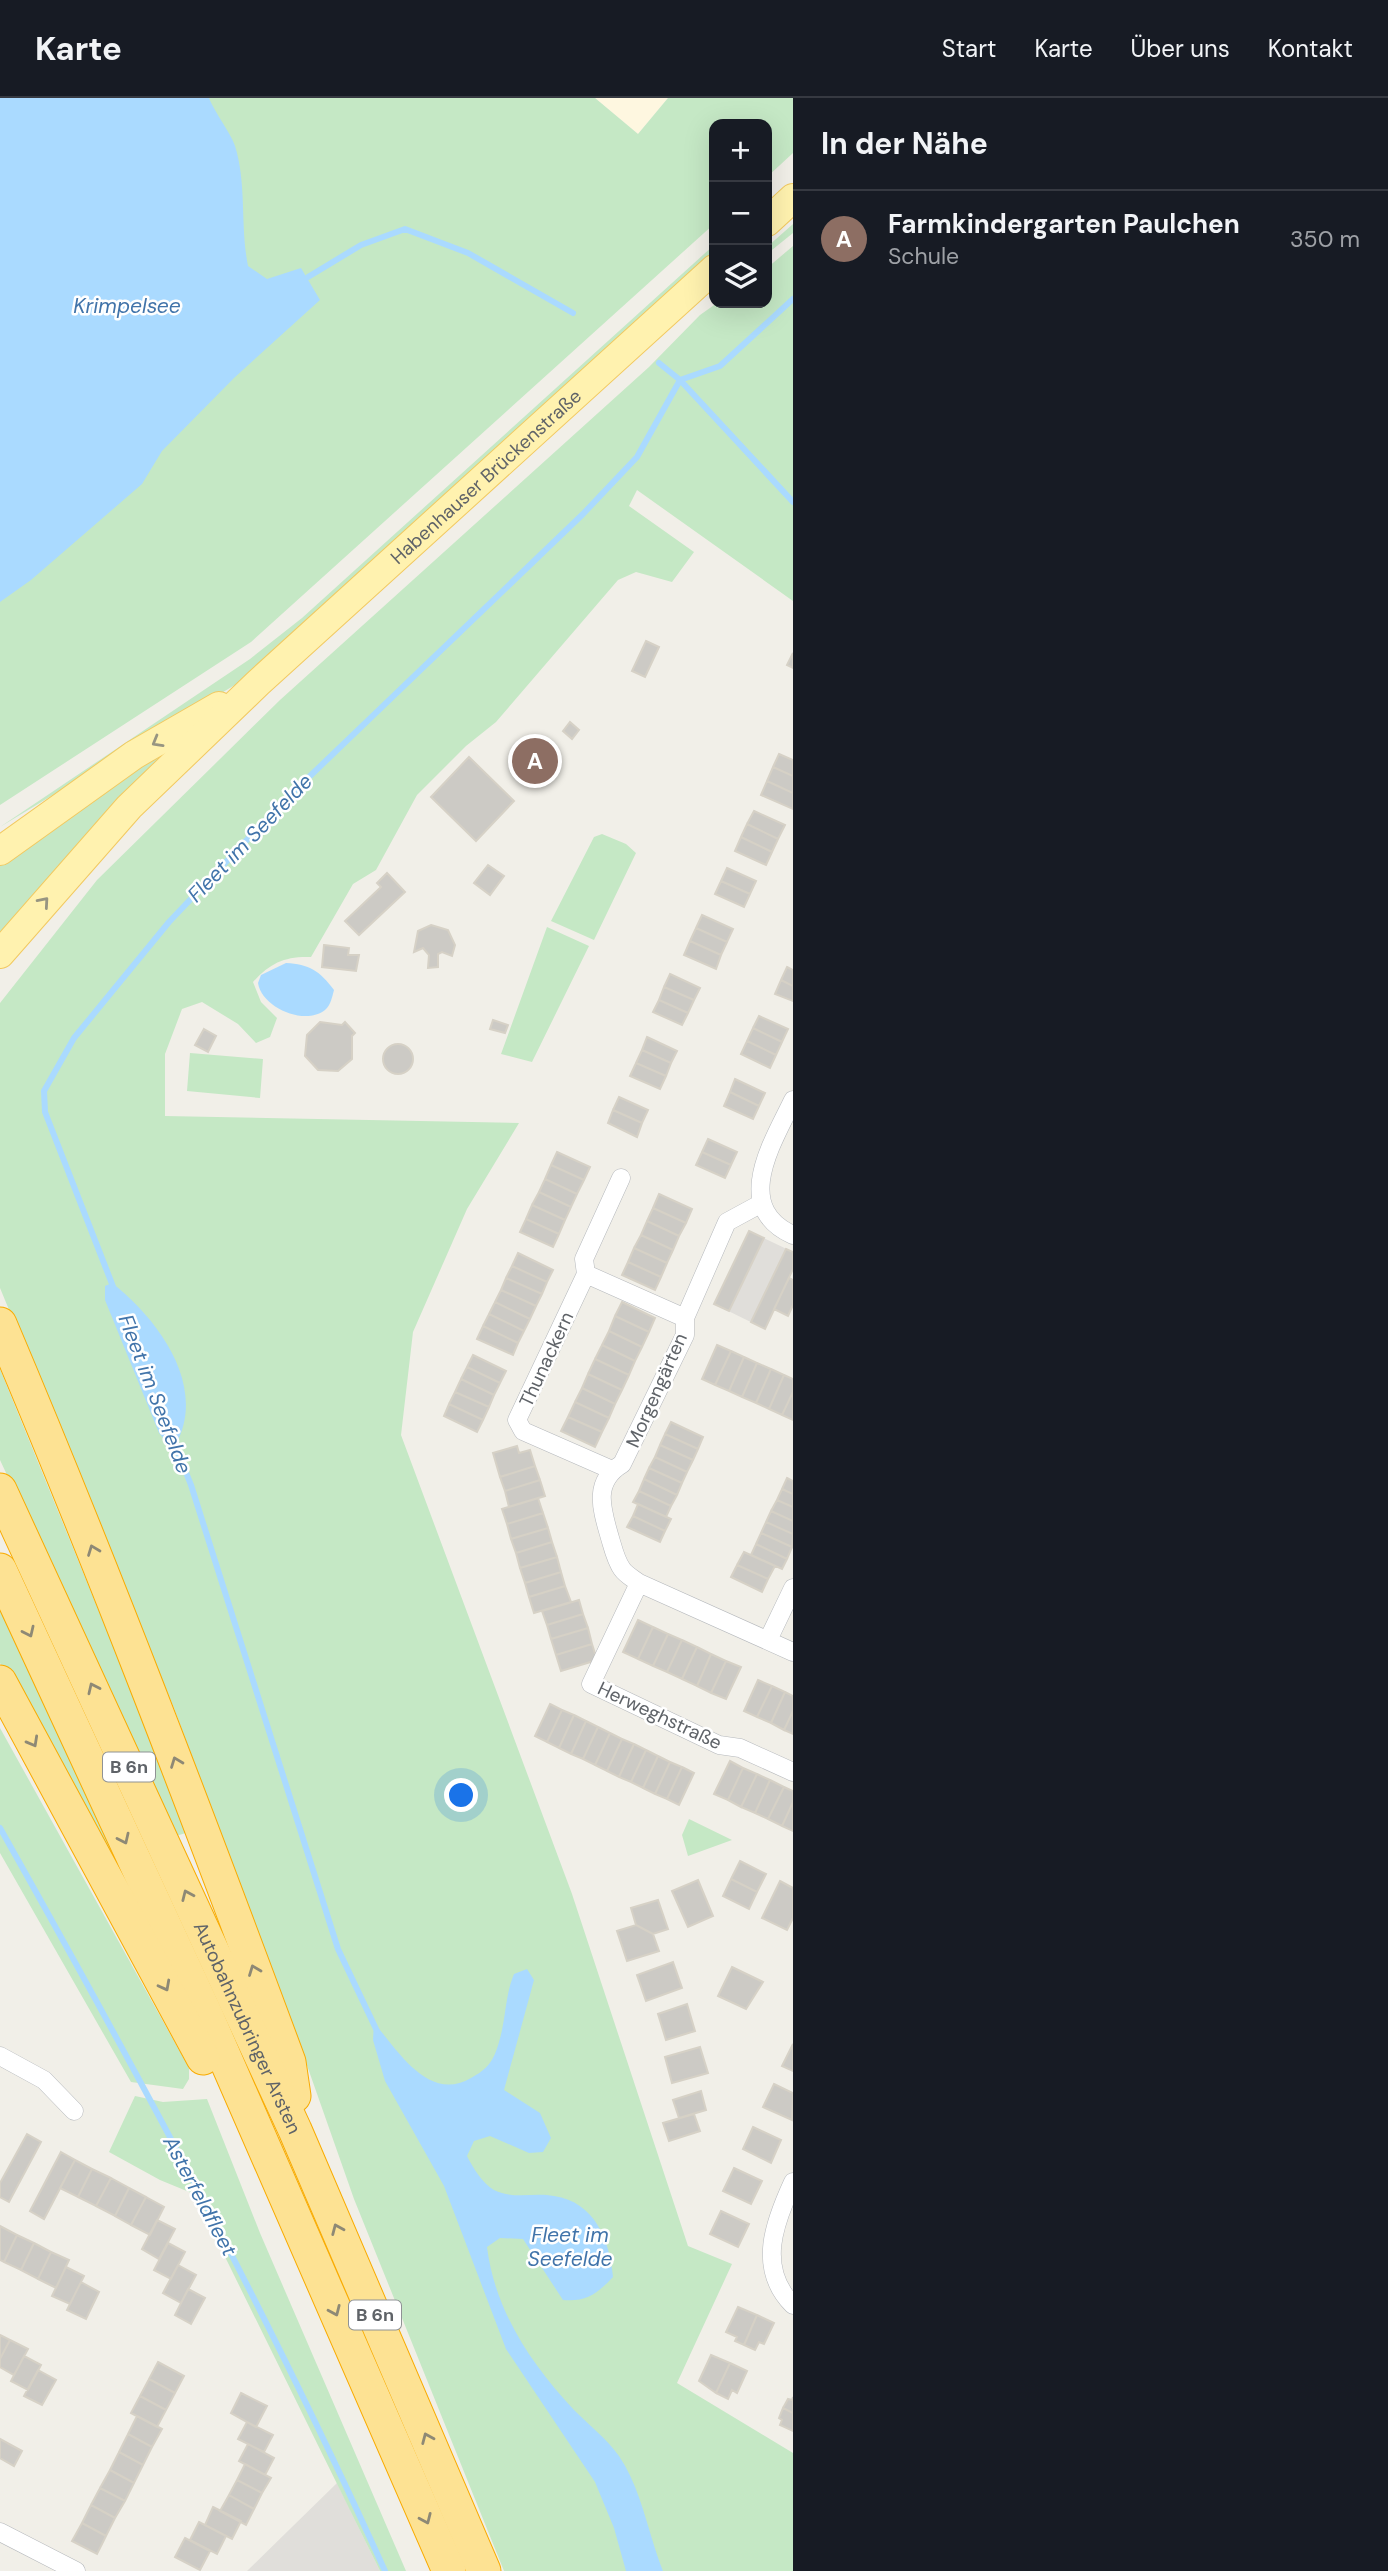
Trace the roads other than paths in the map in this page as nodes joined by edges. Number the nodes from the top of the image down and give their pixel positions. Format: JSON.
{"nodes":[{"id":1,"x":793,"y":198,"type":"edge"},
{"id":2,"x":772,"y":217,"type":"edge"},
{"id":3,"x":709,"y":274,"type":"edge"},
{"id":4,"x":258,"y":683,"type":"junction"},
{"id":5,"x":0,"y":851,"type":"edge"},
{"id":6,"x":0,"y":954,"type":"edge"},
{"id":7,"x":793,"y":1100,"type":"edge"},
{"id":8,"x":621,"y":1178,"type":"dead end"},
{"id":9,"x":762,"y":1203,"type":"junction"},
{"id":10,"x":793,"y":1235,"type":"edge"},
{"id":11,"x":586,"y":1274,"type":"junction"},
{"id":12,"x":685,"y":1318,"type":"junction"},
{"id":13,"x":0,"y":1324,"type":"edge"},
{"id":14,"x":612,"y":1470,"type":"junction"},
{"id":15,"x":0,"y":1490,"type":"edge"},
{"id":16,"x":0,"y":1570,"type":"edge"},
{"id":17,"x":639,"y":1583,"type":"junction"},
{"id":18,"x":793,"y":1588,"type":"edge"},
{"id":19,"x":768,"y":1640,"type":"junction"},
{"id":20,"x":793,"y":1652,"type":"edge"},
{"id":21,"x":0,"y":1682,"type":"edge"},
{"id":22,"x":793,"y":1772,"type":"edge"},
{"id":23,"x":0,"y":2056,"type":"edge"},
{"id":24,"x":75,"y":2110,"type":"dead end"},
{"id":25,"x":295,"y":2130,"type":"junction"},
{"id":26,"x":793,"y":2182,"type":"edge"},
{"id":27,"x":289,"y":2203,"type":"junction"},
{"id":28,"x":793,"y":2305,"type":"edge"},
{"id":29,"x":0,"y":2532,"type":"edge"},
{"id":30,"x":76,"y":2571,"type":"edge"},
{"id":31,"x":449,"y":2571,"type":"edge"},
{"id":32,"x":484,"y":2571,"type":"edge"}],
"edges":[{"from":1,"to":2,"type":"main road"},
{"from":3,"to":4,"type":"main road","name":"Habenhauser Brückenstraße"},
{"from":4,"to":5,"type":"main road","name":"Habenhauser Brückenstraße","one_way":true},
{"from":6,"to":4,"type":"main road","name":"Habenhauser Brückenstraße","one_way":true},
{"from":7,"to":9,"type":"street"},
{"from":8,"to":11,"type":"street","name":"Thunackern"},
{"from":9,"to":10,"type":"street"},
{"from":9,"to":12,"type":"street","name":"Morgengärten"},
{"from":11,"to":12,"type":"street"},
{"from":11,"to":14,"type":"street","name":"Thunackern"},
{"from":12,"to":14,"type":"street","name":"Morgengärten"},
{"from":25,"to":13,"type":"highway","one_way":true},
{"from":14,"to":17,"type":"street","name":"Morgengärten"},
{"from":25,"to":15,"type":"highway","name":"Autobahnzubringer Arsten","number":"B 6n","one_way":true},
{"from":16,"to":27,"type":"highway","name":"Autobahnzubringer Arsten","number":"B 6n","one_way":true},
{"from":17,"to":19,"type":"street","name":"Morgengärten"},
{"from":17,"to":22,"type":"street","name":"Herweghstraße"},
{"from":18,"to":19,"type":"street"},
{"from":19,"to":20,"type":"street","name":"Morgengärten"},
{"from":21,"to":27,"type":"highway","one_way":true},
{"from":23,"to":24,"type":"street"},
{"from":32,"to":25,"type":"highway","name":"Autobahnzubringer Arsten","number":"B 6n","one_way":true},
{"from":26,"to":28,"type":"street"},
{"from":27,"to":31,"type":"highway","name":"Autobahnzubringer Arsten","number":"B 6n","one_way":true},
{"from":29,"to":30,"type":"street"}]}
